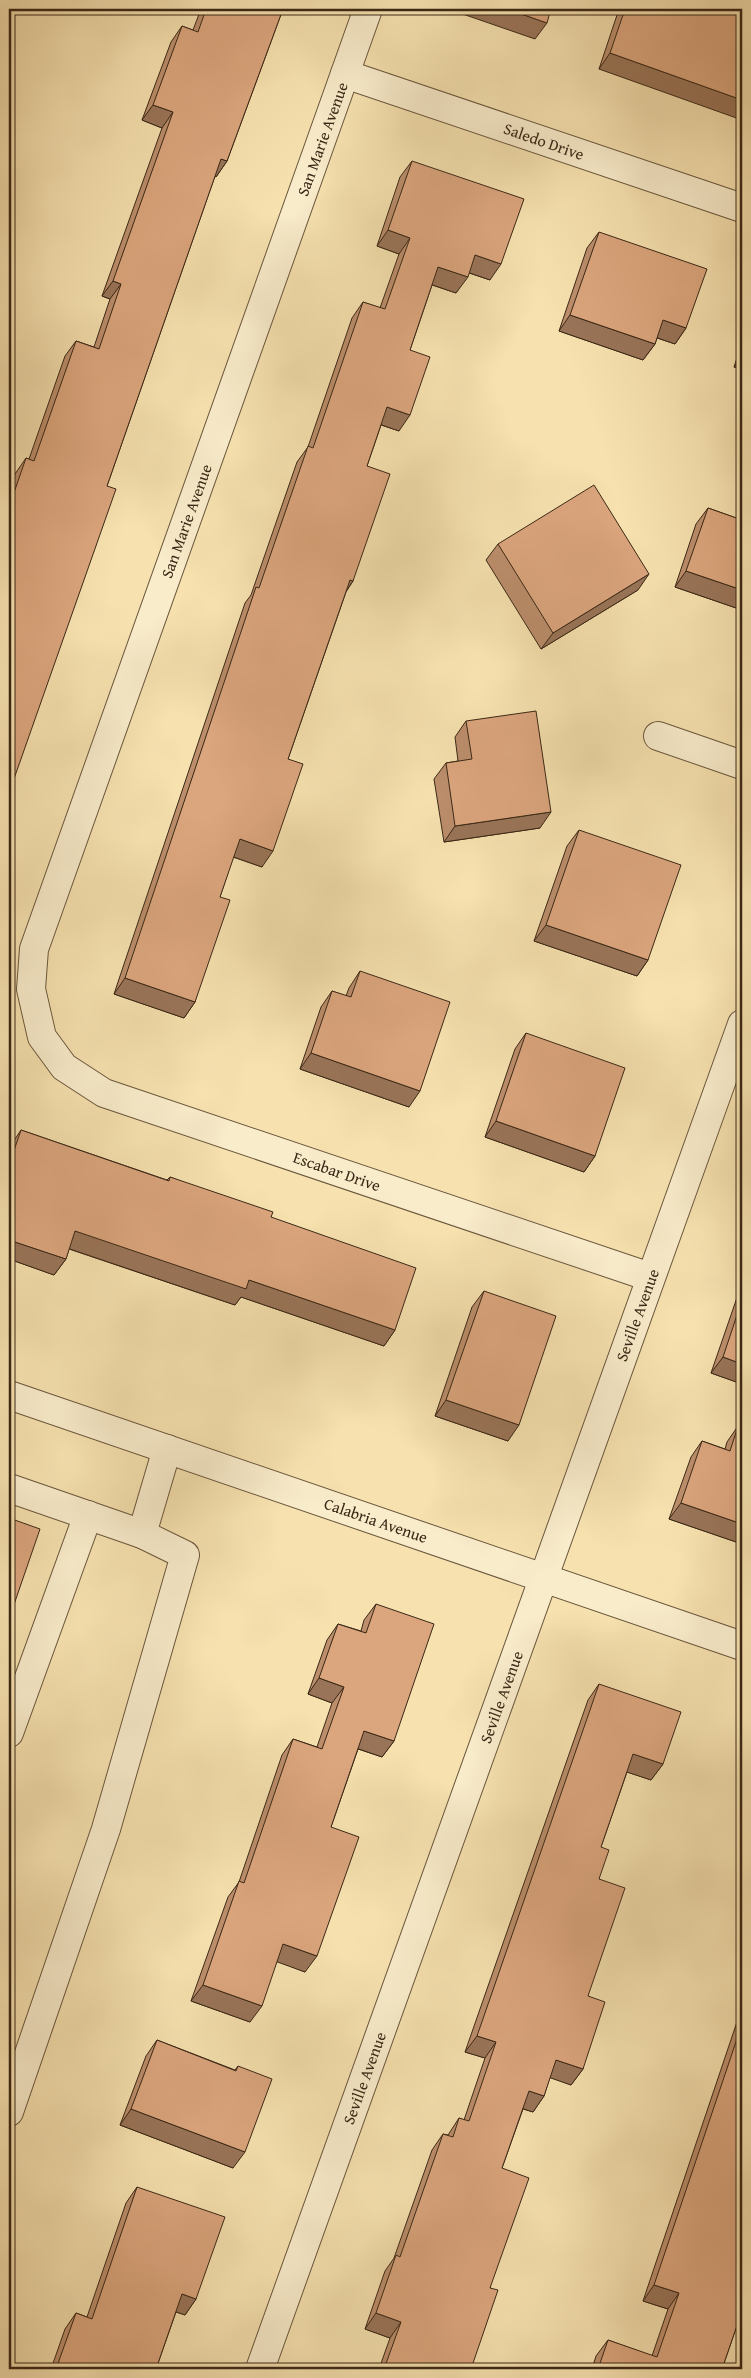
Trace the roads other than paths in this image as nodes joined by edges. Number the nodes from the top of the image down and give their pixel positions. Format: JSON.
{"nodes":[{"id":1,"x":368,"y":9,"type":"edge"},
{"id":2,"x":345,"y":74,"type":"junction"},
{"id":3,"x":742,"y":208,"type":"edge"},
{"id":4,"x":658,"y":736,"type":"dead end"},
{"id":5,"x":742,"y":765,"type":"edge"},
{"id":6,"x":742,"y":1024,"type":"edge"},
{"id":7,"x":42,"y":1037,"type":"joint"},
{"id":8,"x":650,"y":1277,"type":"junction"},
{"id":9,"x":9,"y":1396,"type":"edge"},
{"id":10,"x":166,"y":1449,"type":"junction"},
{"id":11,"x":9,"y":1488,"type":"edge"},
{"id":12,"x":88,"y":1515,"type":"junction"},
{"id":13,"x":142,"y":1534,"type":"junction"},
{"id":14,"x":544,"y":1577,"type":"junction"},
{"id":15,"x":742,"y":1646,"type":"edge"},
{"id":16,"x":9,"y":1733,"type":"edge"},
{"id":17,"x":9,"y":2112,"type":"edge"},
{"id":18,"x":260,"y":2369,"type":"edge"}],
"edges":[{"from":1,"to":2,"type":"street","name":"San Marie Avenue"},
{"from":2,"to":3,"type":"street","name":"Saledo Drive"},
{"from":2,"to":7,"type":"street","name":"San Marie Avenue"},
{"from":4,"to":5,"type":"street"},
{"from":6,"to":8,"type":"street","name":"Seville Avenue"},
{"from":7,"to":8,"type":"street","name":"Escabar Drive"},
{"from":8,"to":14,"type":"street","name":"Seville Avenue"},
{"from":9,"to":10,"type":"street","name":"Calabria Avenue"},
{"from":10,"to":13,"type":"street"},
{"from":10,"to":14,"type":"street","name":"Calabria Avenue"},
{"from":11,"to":12,"type":"street"},
{"from":12,"to":13,"type":"street"},
{"from":12,"to":16,"type":"street"},
{"from":13,"to":17,"type":"street"},
{"from":14,"to":15,"type":"street","name":"Calabria Avenue"},
{"from":14,"to":18,"type":"street","name":"Seville Avenue"}]}
